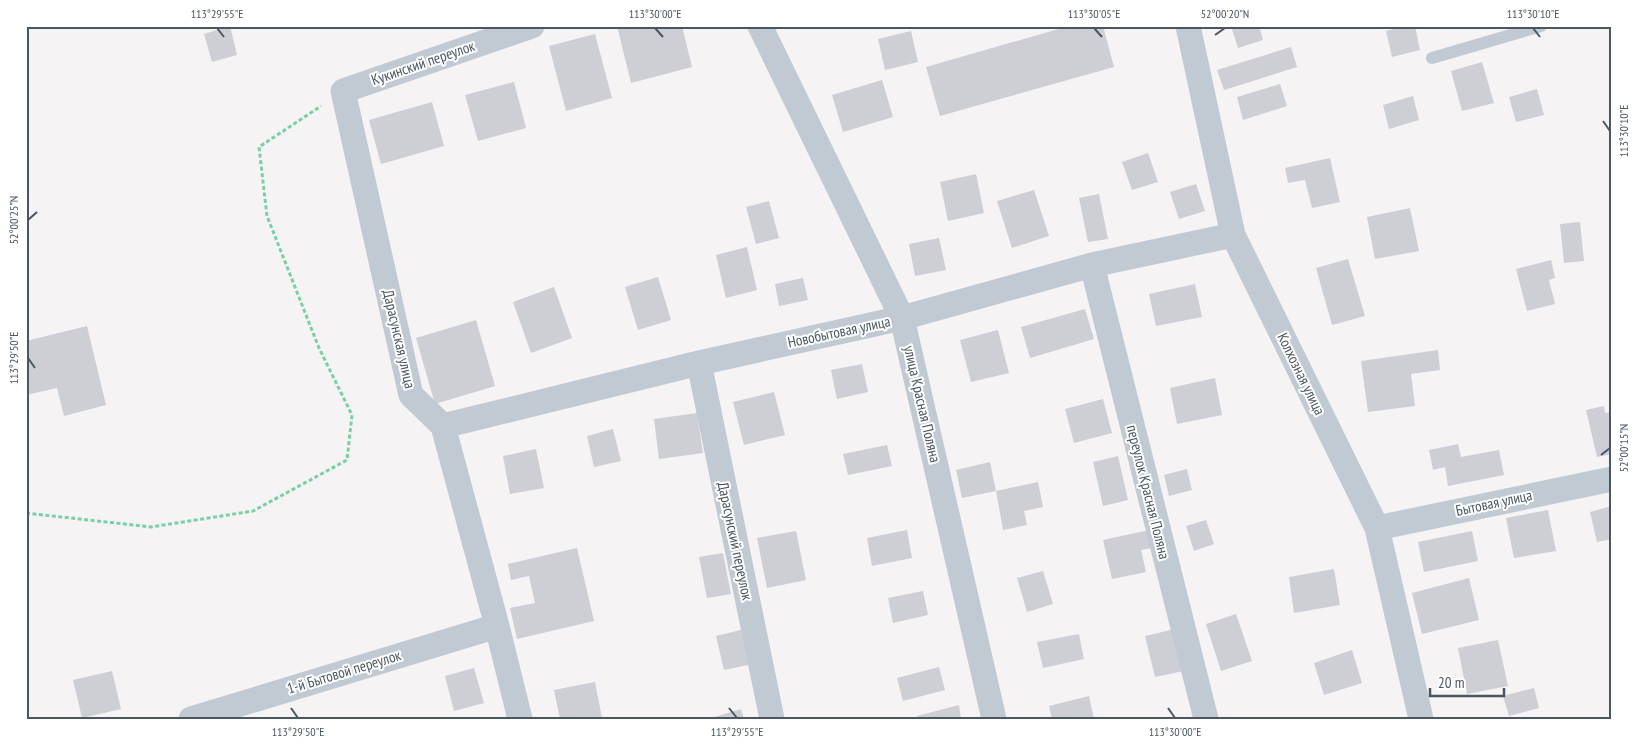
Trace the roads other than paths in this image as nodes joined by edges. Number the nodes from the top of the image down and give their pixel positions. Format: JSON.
{"nodes":[{"id":1,"x":532,"y":26,"type":"edge"},
{"id":2,"x":760,"y":26,"type":"edge"},
{"id":3,"x":1188,"y":26,"type":"edge"},
{"id":4,"x":1541,"y":26,"type":"edge"},
{"id":5,"x":1432,"y":58,"type":"dead end"},
{"id":6,"x":343,"y":90,"type":"joint"},
{"id":7,"x":1233,"y":235,"type":"junction"},
{"id":8,"x":1092,"y":265,"type":"junction"},
{"id":9,"x":902,"y":318,"type":"junction"},
{"id":10,"x":699,"y":363,"type":"junction"},
{"id":11,"x":443,"y":426,"type":"junction"},
{"id":12,"x":1612,"y":479,"type":"edge"},
{"id":13,"x":1377,"y":528,"type":"junction"},
{"id":14,"x":497,"y":626,"type":"junction"},
{"id":15,"x":191,"y":719,"type":"edge"},
{"id":16,"x":520,"y":719,"type":"edge"},
{"id":17,"x":772,"y":719,"type":"edge"},
{"id":18,"x":994,"y":719,"type":"edge"},
{"id":19,"x":1206,"y":719,"type":"edge"},
{"id":20,"x":1421,"y":719,"type":"edge"}],
"edges":[{"from":1,"to":6,"type":"street","name":"Кукинский переулок"},
{"from":2,"to":9,"type":"street","name":"улица Красная Поляна"},
{"from":3,"to":7,"type":"street","name":"Колхозная улица"},
{"from":4,"to":5,"type":"lane"},
{"from":6,"to":11,"type":"street","name":"Дарасунская улица"},
{"from":7,"to":8,"type":"street","name":"Новобытовая улица"},
{"from":7,"to":13,"type":"street","name":"Колхозная улица"},
{"from":8,"to":9,"type":"street","name":"Новобытовая улица"},
{"from":8,"to":19,"type":"street","name":"переулок Красная Поляна"},
{"from":9,"to":10,"type":"street","name":"Новобытовая улица"},
{"from":9,"to":18,"type":"street","name":"улица Красная Поляна"},
{"from":10,"to":11,"type":"street","name":"Новобытовая улица"},
{"from":10,"to":17,"type":"street","name":"Дарасунский переулок"},
{"from":11,"to":14,"type":"street","name":"Дарасунская улица"},
{"from":12,"to":13,"type":"street","name":"Бытовая улица"},
{"from":13,"to":20,"type":"street","name":"Колхозная улица"},
{"from":14,"to":15,"type":"street","name":"1-й Бытовой переулок"},
{"from":14,"to":16,"type":"street","name":"Дарасунская улица"}]}
